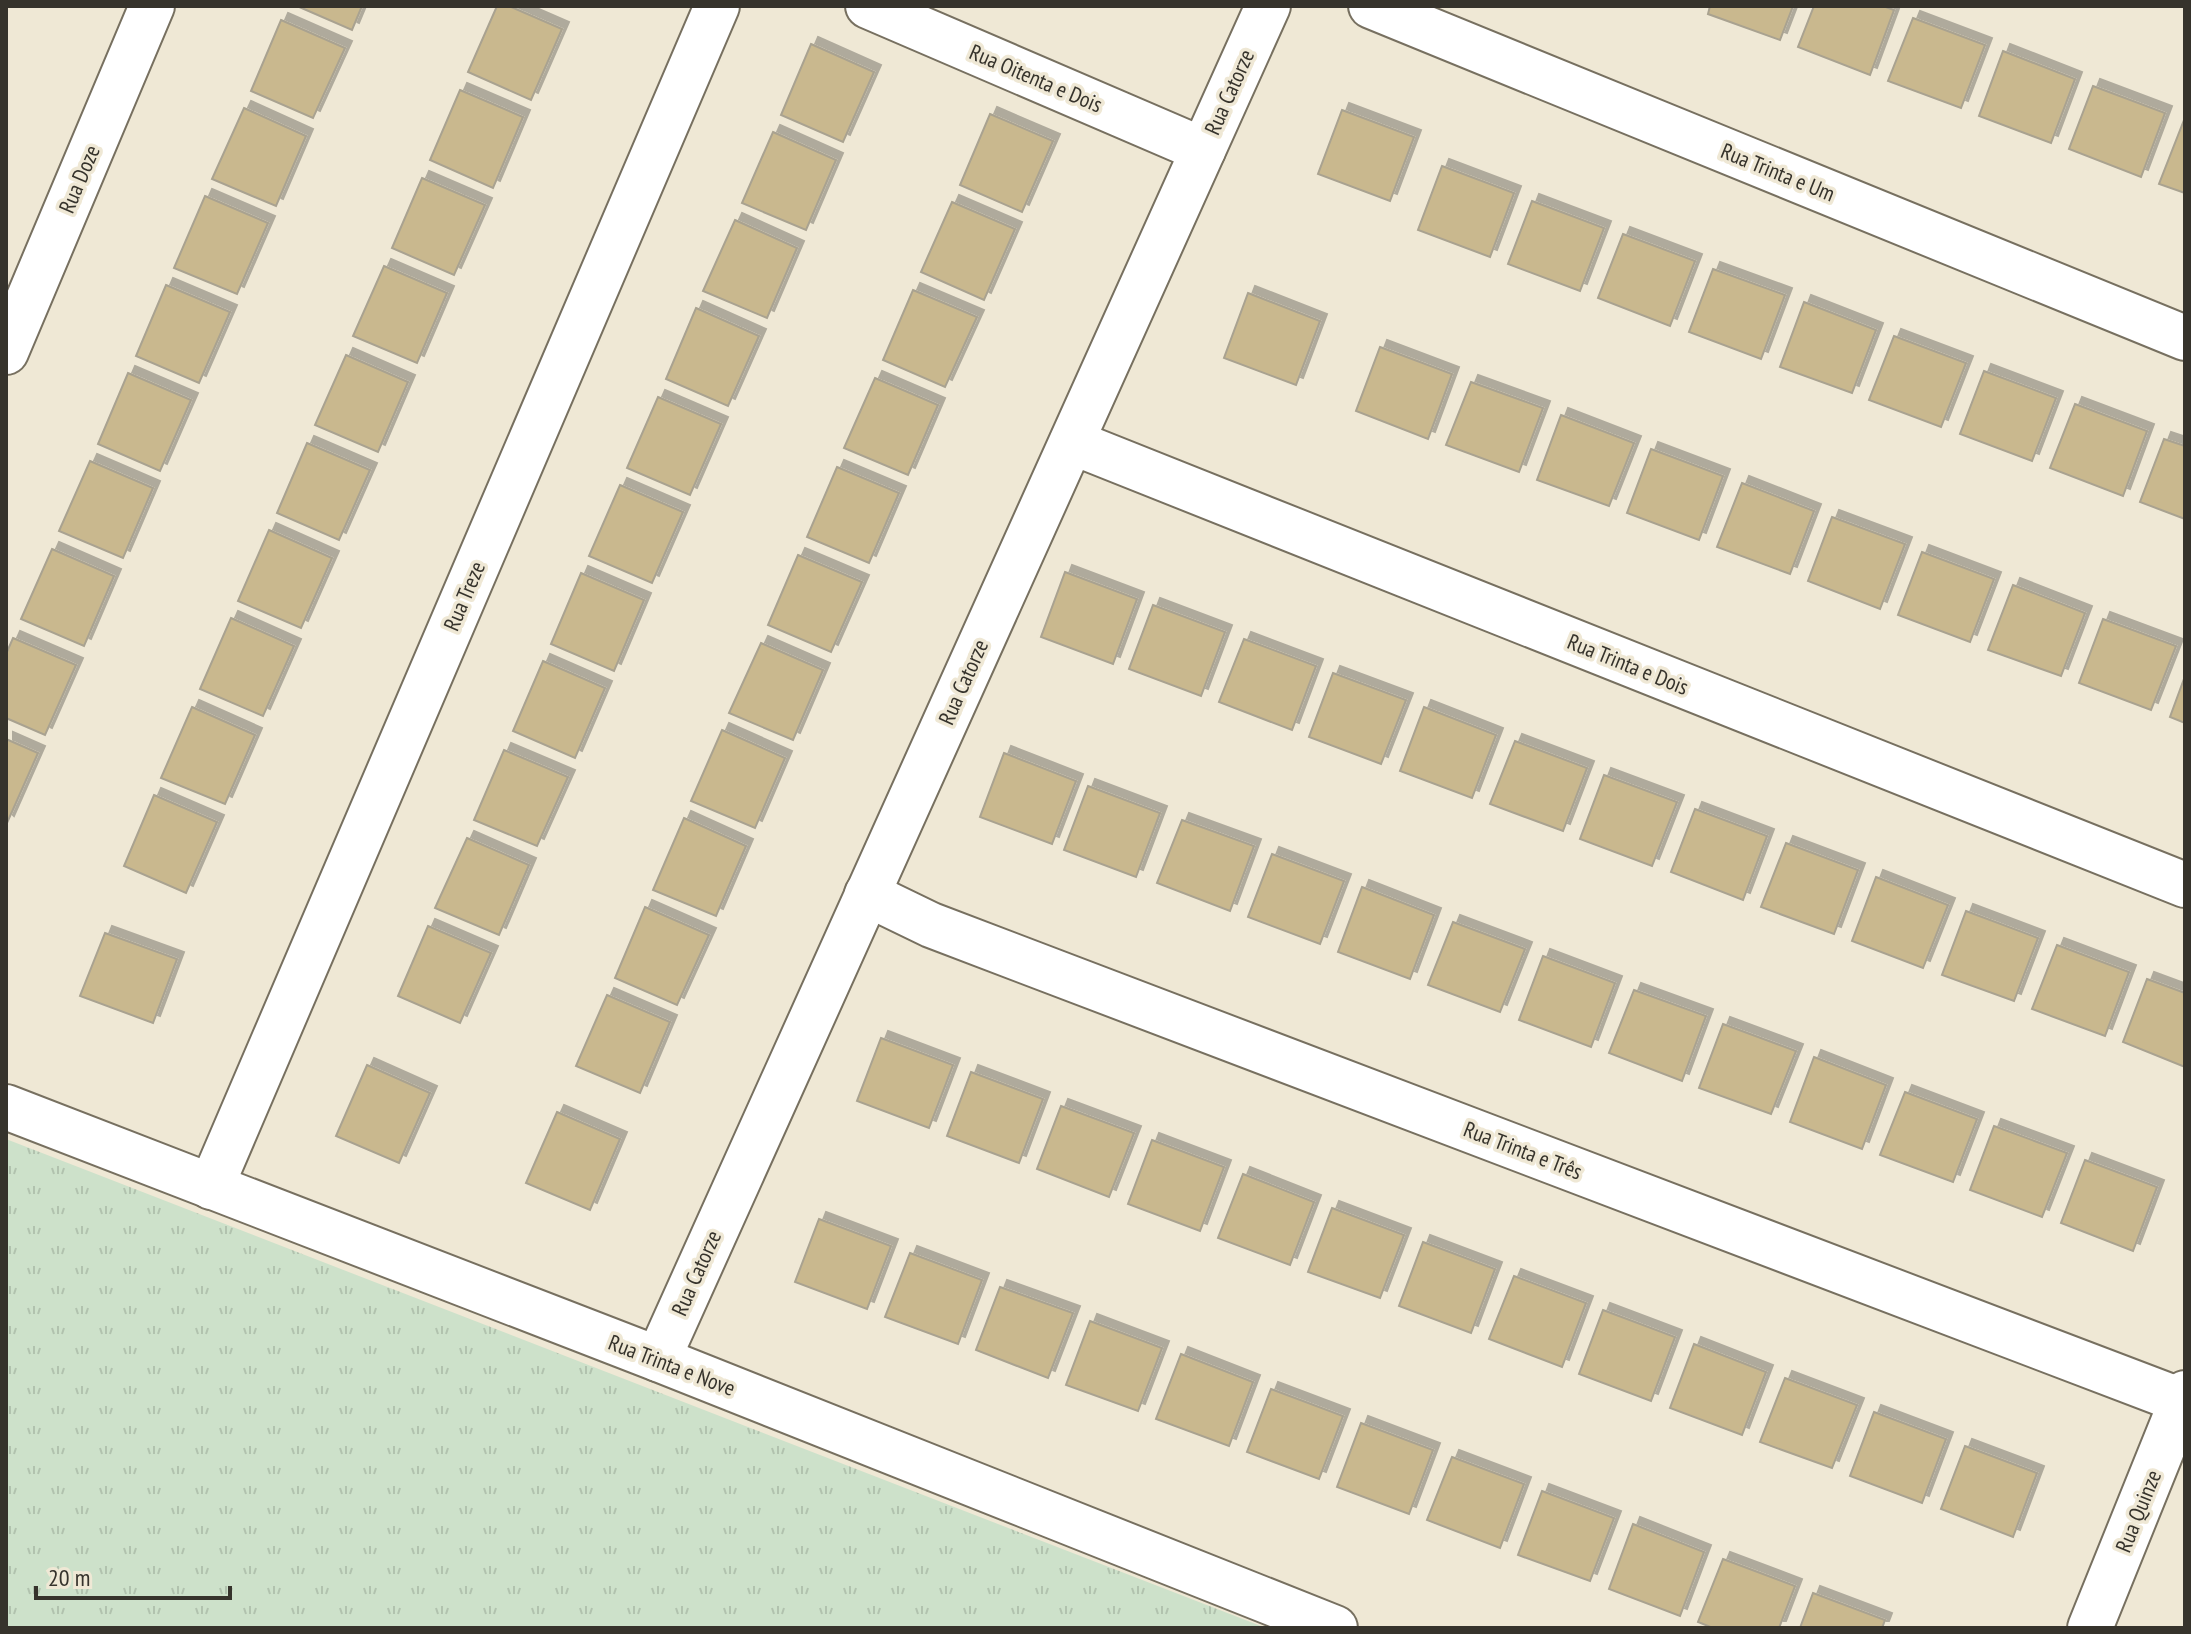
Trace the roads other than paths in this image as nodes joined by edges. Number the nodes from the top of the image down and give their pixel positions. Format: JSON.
{"nodes":[{"id":1,"x":152,"y":6,"type":"edge"},
{"id":2,"x":717,"y":6,"type":"edge"},
{"id":3,"x":868,"y":6,"type":"edge"},
{"id":4,"x":1268,"y":6,"type":"edge"},
{"id":5,"x":1371,"y":6,"type":"edge"},
{"id":6,"x":1203,"y":150,"type":"junction"},
{"id":7,"x":2185,"y":338,"type":"edge"},
{"id":8,"x":6,"y":352,"type":"edge"},
{"id":9,"x":1072,"y":442,"type":"junction"},
{"id":10,"x":2185,"y":885,"type":"edge"},
{"id":11,"x":867,"y":894,"type":"junction"},
{"id":12,"x":6,"y":1107,"type":"edge"},
{"id":13,"x":211,"y":1187,"type":"junction"},
{"id":14,"x":658,"y":1359,"type":"junction"},
{"id":15,"x":2184,"y":1397,"type":"edge"},
{"id":16,"x":1335,"y":1628,"type":"edge"},
{"id":17,"x":2090,"y":1628,"type":"edge"}],
"edges":[{"from":1,"to":8,"type":"street","name":"Rua Doze"},
{"from":2,"to":13,"type":"street","name":"Rua Treze"},
{"from":3,"to":6,"type":"street","name":"Rua Oitenta e Dois"},
{"from":4,"to":6,"type":"street","name":"Rua Catorze"},
{"from":5,"to":7,"type":"street","name":"Rua Trinta e Um"},
{"from":6,"to":9,"type":"street","name":"Rua Catorze"},
{"from":9,"to":10,"type":"street","name":"Rua Trinta e Dois"},
{"from":9,"to":11,"type":"street","name":"Rua Catorze"},
{"from":11,"to":14,"type":"street","name":"Rua Catorze"},
{"from":11,"to":15,"type":"street","name":"Rua Trinta e Três"},
{"from":12,"to":13,"type":"street","name":"Rua Trinta e Nove"},
{"from":13,"to":14,"type":"street","name":"Rua Trinta e Nove"},
{"from":14,"to":16,"type":"street","name":"Rua Trinta e Nove"},
{"from":15,"to":17,"type":"street","name":"Rua Quinze"}]}
